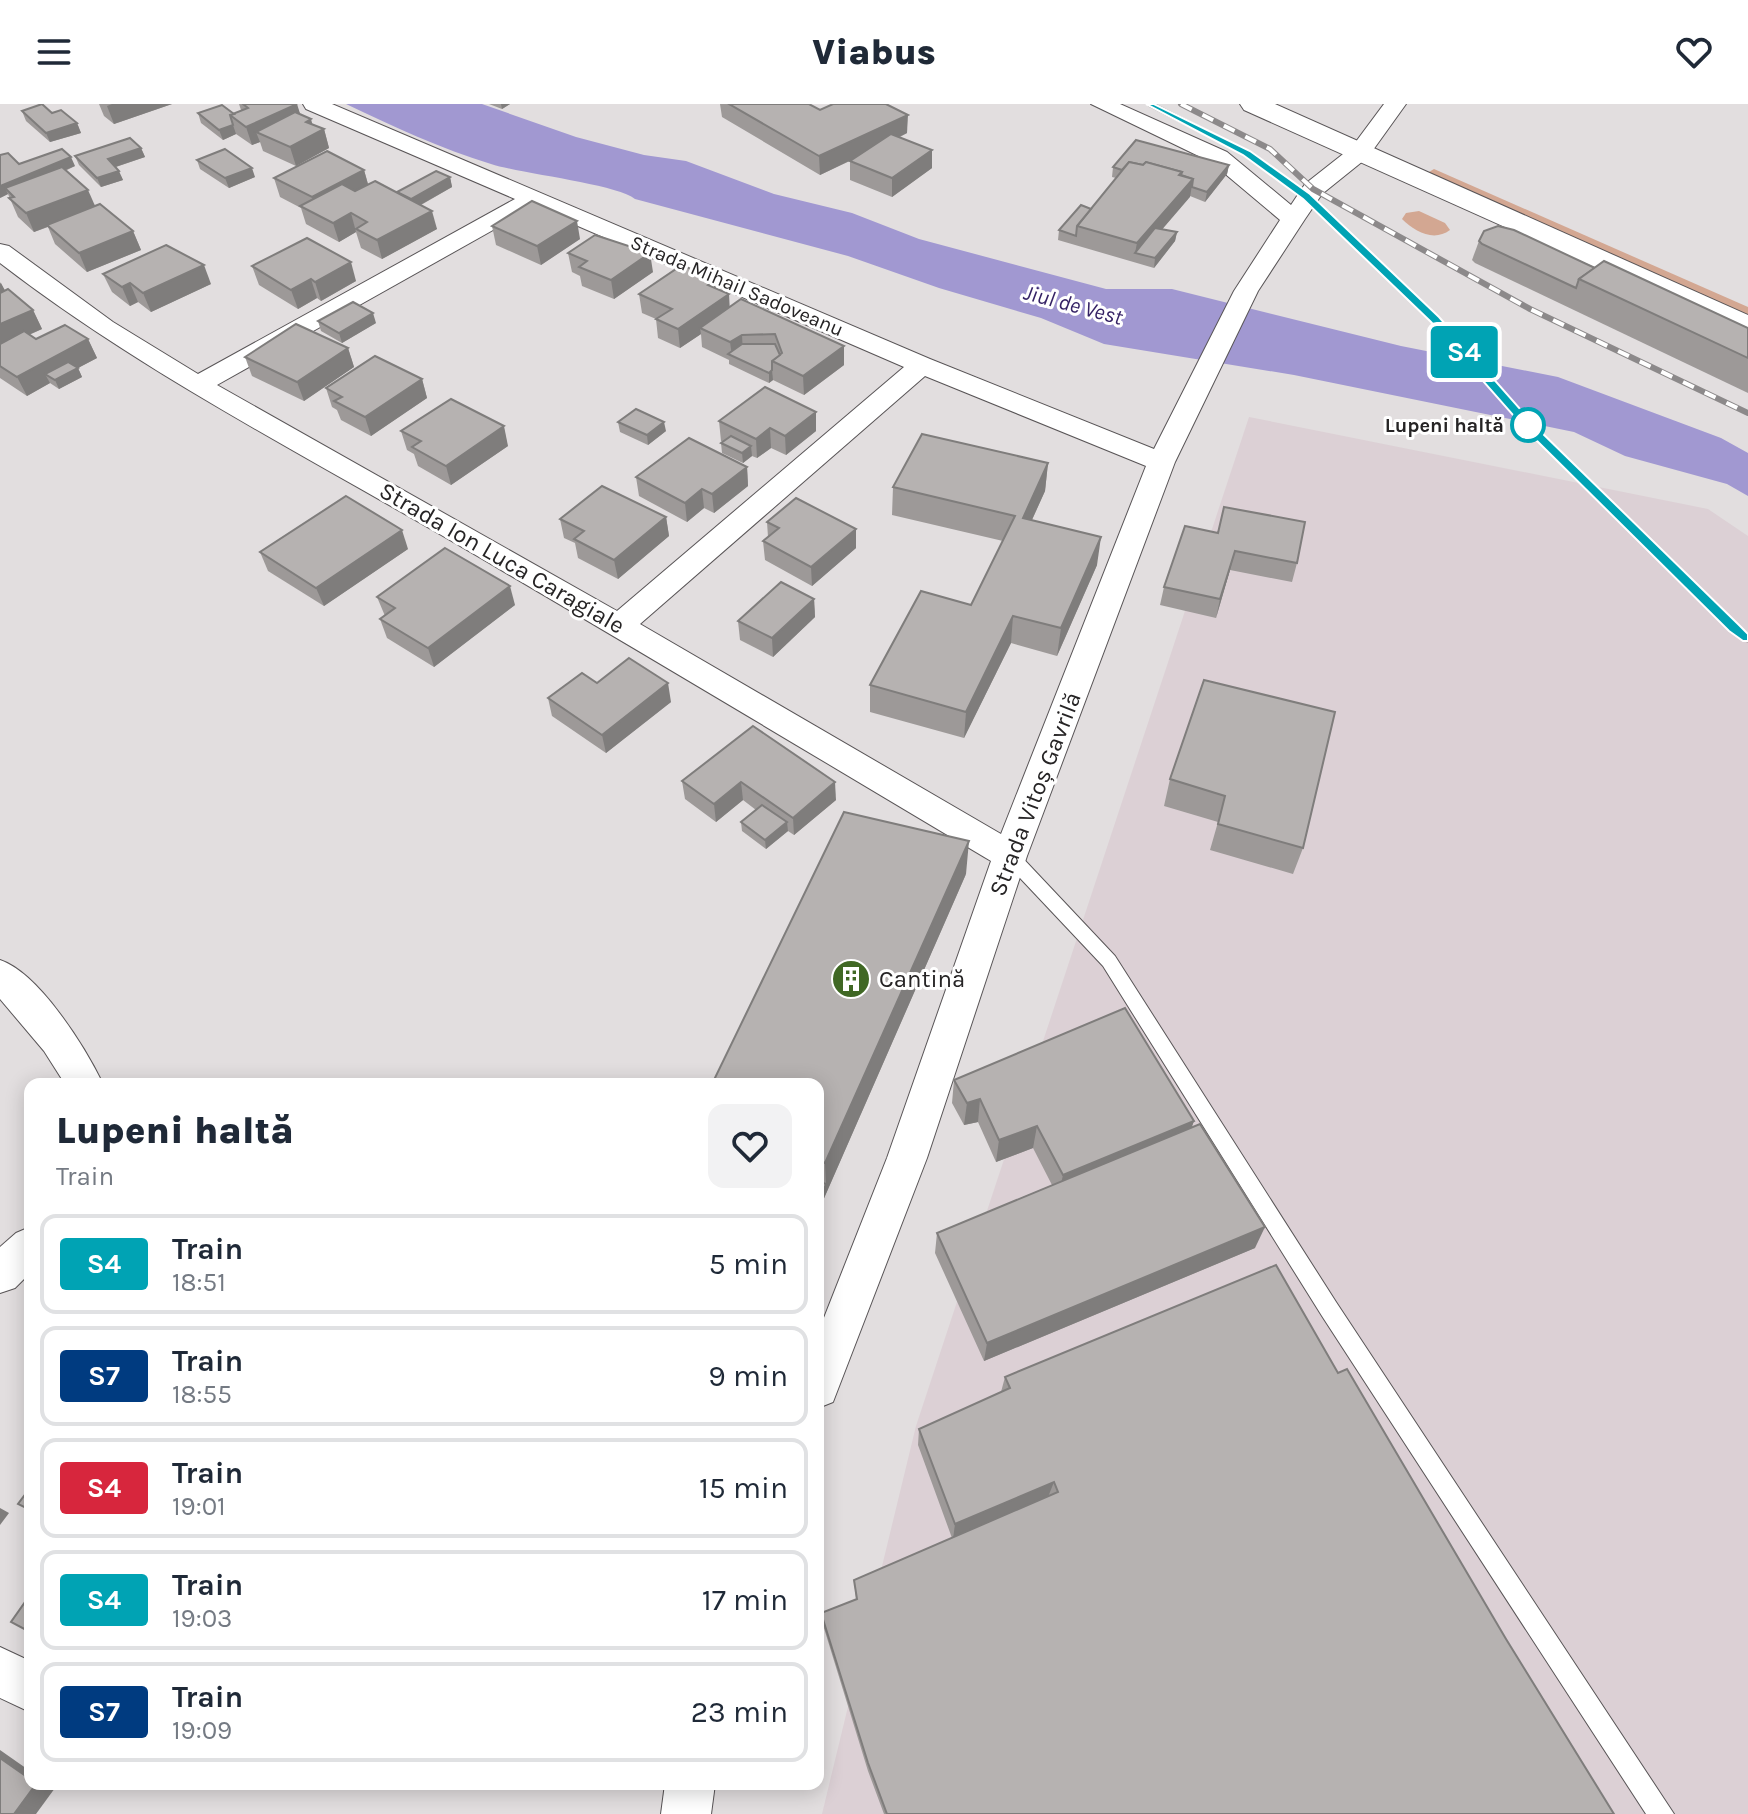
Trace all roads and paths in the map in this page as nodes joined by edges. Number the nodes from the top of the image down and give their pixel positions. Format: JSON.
{"nodes":[{"id":1,"x":314,"y":104,"type":"edge"},
{"id":2,"x":1102,"y":104,"type":"edge"},
{"id":3,"x":1253,"y":104,"type":"edge"},
{"id":4,"x":1309,"y":104,"type":"edge"},
{"id":5,"x":1395,"y":104,"type":"edge"},
{"id":6,"x":1367,"y":142,"type":"junction"},
{"id":7,"x":532,"y":199,"type":"junction"},
{"id":8,"x":1293,"y":219,"type":"junction"},
{"id":9,"x":0,"y":251,"type":"edge"},
{"id":10,"x":1663,"y":258,"type":"dead end"},
{"id":11,"x":1748,"y":327,"type":"edge"},
{"id":12,"x":921,"y":365,"type":"junction"},
{"id":13,"x":200,"y":384,"type":"junction"},
{"id":14,"x":1161,"y":462,"type":"junction"},
{"id":15,"x":620,"y":625,"type":"junction"},
{"id":16,"x":1010,"y":856,"type":"junction"},
{"id":17,"x":0,"y":975,"type":"edge"},
{"id":18,"x":81,"y":1078,"type":"edge"},
{"id":19,"x":24,"y":1252,"type":"edge"},
{"id":20,"x":0,"y":1274,"type":"edge"},
{"id":21,"x":824,"y":1372,"type":"edge"},
{"id":22,"x":0,"y":1671,"type":"edge"},
{"id":23,"x":24,"y":1685,"type":"edge"},
{"id":24,"x":689,"y":1790,"type":"edge"},
{"id":25,"x":686,"y":1814,"type":"edge"},
{"id":26,"x":1661,"y":1814,"type":"edge"}],
"edges":[{"from":1,"to":7,"type":"street","name":"Strada Mihail Sadoveanu"},
{"from":2,"to":8,"type":"street"},
{"from":3,"to":6,"type":"main road"},
{"from":4,"to":6,"type":"main road"},
{"from":5,"to":6,"type":"street","name":"Strada Vitoș Gavrilă"},
{"from":6,"to":8,"type":"street","name":"Strada Vitoș Gavrilă"},
{"from":6,"to":10,"type":"main road"},
{"from":6,"to":11,"type":"main road"},
{"from":7,"to":12,"type":"street","name":"Strada Mihail Sadoveanu"},
{"from":7,"to":13,"type":"street"},
{"from":8,"to":14,"type":"street","name":"Strada Vitoș Gavrilă"},
{"from":9,"to":13,"type":"street","name":"Strada Ion Luca Caragiale"},
{"from":12,"to":14,"type":"street","name":"Strada Mihail Sadoveanu"},
{"from":12,"to":15,"type":"street"},
{"from":13,"to":15,"type":"street","name":"Strada Ion Luca Caragiale"},
{"from":14,"to":16,"type":"street","name":"Strada Vitoș Gavrilă"},
{"from":15,"to":16,"type":"street","name":"Strada Ion Luca Caragiale"},
{"from":16,"to":21,"type":"street","name":"Strada Vitoș Gavrilă"},
{"from":16,"to":26,"type":"lane"},
{"from":17,"to":18,"type":"street"},
{"from":19,"to":20,"type":"street"},
{"from":22,"to":23,"type":"street"},
{"from":24,"to":25,"type":"street"}]}
